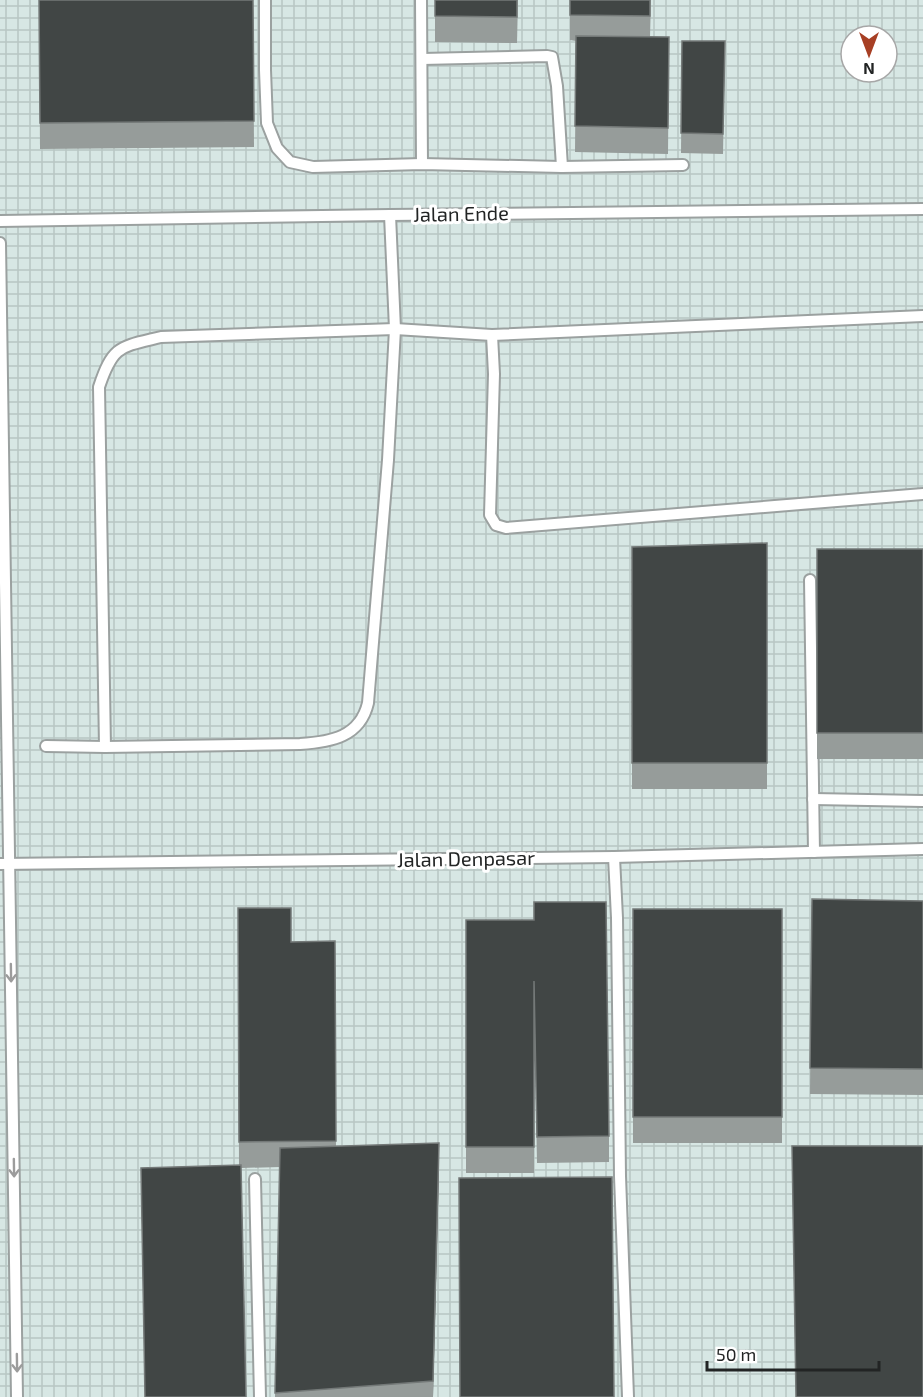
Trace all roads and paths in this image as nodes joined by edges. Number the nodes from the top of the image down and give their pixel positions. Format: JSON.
{"nodes":[{"id":1,"x":265,"y":0,"type":"edge"},
{"id":2,"x":421,"y":0,"type":"edge"},
{"id":3,"x":422,"y":59,"type":"junction"},
{"id":4,"x":422,"y":164,"type":"junction"},
{"id":5,"x":683,"y":165,"type":"dead end"},
{"id":6,"x":562,"y":167,"type":"junction"},
{"id":7,"x":923,"y":209,"type":"edge"},
{"id":8,"x":390,"y":214,"type":"junction"},
{"id":9,"x":0,"y":221,"type":"edge"},
{"id":10,"x":0,"y":243,"type":"edge"},
{"id":11,"x":923,"y":316,"type":"edge"},
{"id":12,"x":395,"y":328,"type":"junction"},
{"id":13,"x":492,"y":335,"type":"junction"},
{"id":14,"x":923,"y":494,"type":"edge"},
{"id":15,"x":2,"y":542,"type":"edge"},
{"id":16,"x":810,"y":580,"type":"dead end"},
{"id":17,"x":46,"y":746,"type":"dead end"},
{"id":18,"x":105,"y":747,"type":"junction"},
{"id":19,"x":813,"y":799,"type":"junction"},
{"id":20,"x":923,"y":801,"type":"edge"},
{"id":21,"x":923,"y":849,"type":"edge"},
{"id":22,"x":814,"y":852,"type":"junction"},
{"id":23,"x":614,"y":857,"type":"junction"},
{"id":24,"x":5,"y":864,"type":"edge"},
{"id":25,"x":255,"y":1179,"type":"dead end"},
{"id":26,"x":17,"y":1397,"type":"edge"},
{"id":27,"x":260,"y":1397,"type":"edge"},
{"id":28,"x":628,"y":1397,"type":"edge"}],
"edges":[{"from":1,"to":4,"type":"lane"},
{"from":2,"to":3,"type":"lane"},
{"from":3,"to":4,"type":"lane"},
{"from":3,"to":6,"type":"lane"},
{"from":4,"to":6,"type":"lane"},
{"from":5,"to":6,"type":"lane"},
{"from":7,"to":8,"type":"lane","name":"Jalan Ende"},
{"from":8,"to":9,"type":"lane","name":"Jalan Ende"},
{"from":8,"to":12,"type":"lane"},
{"from":10,"to":15,"type":"lane"},
{"from":11,"to":13,"type":"lane"},
{"from":12,"to":13,"type":"lane"},
{"from":12,"to":18,"type":"lane"},
{"from":12,"to":18,"type":"lane"},
{"from":13,"to":14,"type":"lane"},
{"from":15,"to":24,"type":"lane"},
{"from":16,"to":19,"type":"lane"},
{"from":17,"to":18,"type":"lane"},
{"from":19,"to":20,"type":"lane"},
{"from":19,"to":22,"type":"lane"},
{"from":21,"to":22,"type":"lane","name":"Jalan Denpasar"},
{"from":22,"to":23,"type":"lane","name":"Jalan Denpasar"},
{"from":23,"to":24,"type":"lane","name":"Jalan Denpasar"},
{"from":23,"to":28,"type":"lane"},
{"from":24,"to":26,"type":"lane","one_way":true},
{"from":25,"to":27,"type":"lane"}]}
